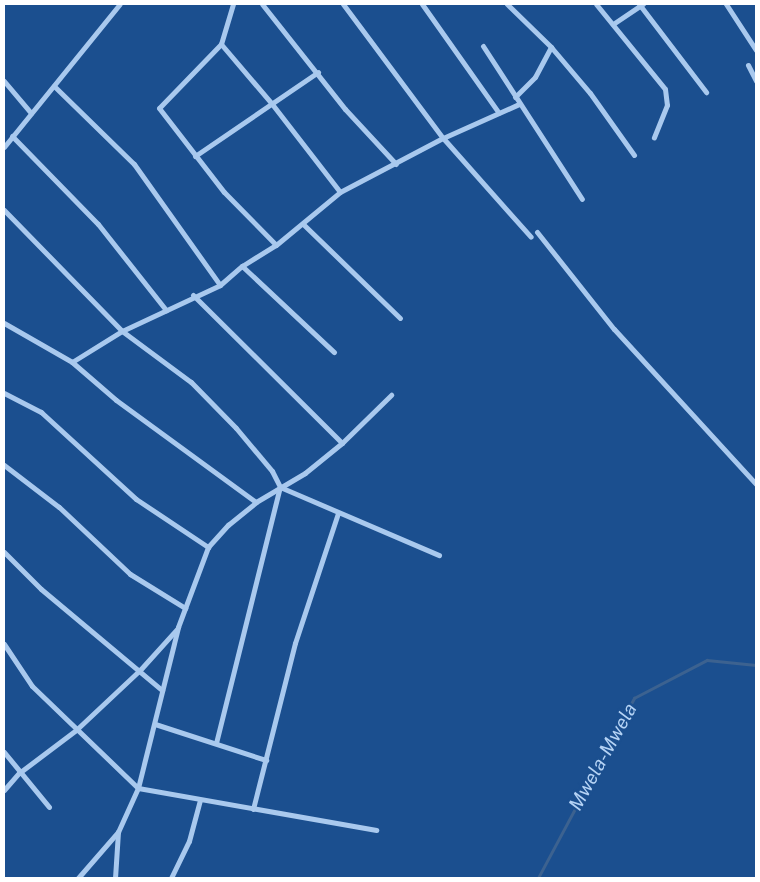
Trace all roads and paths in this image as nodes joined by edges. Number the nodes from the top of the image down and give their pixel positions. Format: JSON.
{"nodes":[{"id":1,"x":120,"y":4,"type":"edge"},
{"id":2,"x":233,"y":4,"type":"edge"},
{"id":3,"x":262,"y":4,"type":"edge"},
{"id":4,"x":344,"y":4,"type":"edge"},
{"id":5,"x":422,"y":4,"type":"edge"},
{"id":6,"x":507,"y":4,"type":"edge"},
{"id":7,"x":596,"y":4,"type":"edge"},
{"id":8,"x":726,"y":4,"type":"edge"},
{"id":9,"x":641,"y":5,"type":"edge"},
{"id":10,"x":613,"y":24,"type":"junction"},
{"id":11,"x":221,"y":44,"type":"junction"},
{"id":12,"x":484,"y":46,"type":"dead end"},
{"id":13,"x":551,"y":47,"type":"junction"},
{"id":14,"x":756,"y":50,"type":"edge"},
{"id":15,"x":748,"y":65,"type":"dead end"},
{"id":16,"x":318,"y":72,"type":"junction"},
{"id":17,"x":4,"y":81,"type":"edge"},
{"id":18,"x":756,"y":81,"type":"edge"},
{"id":19,"x":54,"y":86,"type":"junction"},
{"id":20,"x":706,"y":92,"type":"dead end"},
{"id":21,"x":515,"y":97,"type":"junction"},
{"id":22,"x":272,"y":104,"type":"junction"},
{"id":23,"x":519,"y":104,"type":"junction"},
{"id":24,"x":31,"y":113,"type":"junction"},
{"id":25,"x":499,"y":113,"type":"junction"},
{"id":26,"x":12,"y":136,"type":"junction"},
{"id":27,"x":654,"y":137,"type":"dead end"},
{"id":28,"x":443,"y":138,"type":"junction"},
{"id":29,"x":4,"y":148,"type":"edge"},
{"id":30,"x":634,"y":155,"type":"dead end"},
{"id":31,"x":195,"y":156,"type":"junction"},
{"id":32,"x":396,"y":164,"type":"junction"},
{"id":33,"x":340,"y":192,"type":"junction"},
{"id":34,"x":582,"y":199,"type":"dead end"},
{"id":35,"x":4,"y":210,"type":"edge"},
{"id":36,"x":303,"y":224,"type":"junction"},
{"id":37,"x":538,"y":232,"type":"dead end"},
{"id":38,"x":531,"y":236,"type":"dead end"},
{"id":39,"x":276,"y":245,"type":"junction"},
{"id":40,"x":242,"y":266,"type":"junction"},
{"id":41,"x":220,"y":285,"type":"junction"},
{"id":42,"x":193,"y":295,"type":"junction"},
{"id":43,"x":166,"y":310,"type":"junction"},
{"id":44,"x":400,"y":318,"type":"dead end"},
{"id":45,"x":4,"y":323,"type":"edge"},
{"id":46,"x":122,"y":331,"type":"junction"},
{"id":47,"x":334,"y":352,"type":"dead end"},
{"id":48,"x":72,"y":362,"type":"junction"},
{"id":49,"x":4,"y":393,"type":"edge"},
{"id":50,"x":391,"y":395,"type":"dead end"},
{"id":51,"x":342,"y":443,"type":"junction"},
{"id":52,"x":4,"y":465,"type":"edge"},
{"id":53,"x":756,"y":484,"type":"edge"},
{"id":54,"x":280,"y":487,"type":"junction"},
{"id":55,"x":256,"y":502,"type":"junction"},
{"id":56,"x":338,"y":514,"type":"junction"},
{"id":57,"x":208,"y":547,"type":"junction"},
{"id":58,"x":4,"y":552,"type":"edge"},
{"id":59,"x":440,"y":555,"type":"dead end"},
{"id":60,"x":184,"y":608,"type":"junction"},
{"id":61,"x":178,"y":627,"type":"junction"},
{"id":62,"x":4,"y":644,"type":"edge"},
{"id":63,"x":140,"y":670,"type":"junction"},
{"id":64,"x":162,"y":690,"type":"junction"},
{"id":65,"x":155,"y":724,"type":"junction"},
{"id":66,"x":76,"y":730,"type":"junction"},
{"id":67,"x":216,"y":743,"type":"junction"},
{"id":68,"x":4,"y":752,"type":"edge"},
{"id":69,"x":266,"y":760,"type":"junction"},
{"id":70,"x":19,"y":773,"type":"junction"},
{"id":71,"x":138,"y":788,"type":"junction"},
{"id":72,"x":4,"y":790,"type":"edge"},
{"id":73,"x":200,"y":800,"type":"junction"},
{"id":74,"x":49,"y":807,"type":"dead end"},
{"id":75,"x":253,"y":809,"type":"junction"},
{"id":76,"x":376,"y":830,"type":"dead end"},
{"id":77,"x":118,"y":832,"type":"junction"},
{"id":78,"x":78,"y":878,"type":"edge"},
{"id":79,"x":115,"y":878,"type":"edge"},
{"id":80,"x":171,"y":878,"type":"edge"}],
"edges":[{"from":1,"to":19,"type":"street"},
{"from":2,"to":11,"type":"street"},
{"from":3,"to":16,"type":"street"},
{"from":4,"to":28,"type":"street"},
{"from":5,"to":25,"type":"street"},
{"from":6,"to":13,"type":"street"},
{"from":7,"to":10,"type":"street"},
{"from":8,"to":14,"type":"street"},
{"from":9,"to":10,"type":"street"},
{"from":9,"to":20,"type":"street"},
{"from":10,"to":27,"type":"street"},
{"from":11,"to":22,"type":"street"},
{"from":11,"to":31,"type":"street"},
{"from":12,"to":21,"type":"street"},
{"from":13,"to":21,"type":"street"},
{"from":13,"to":30,"type":"street"},
{"from":15,"to":18,"type":"street"},
{"from":16,"to":22,"type":"street"},
{"from":16,"to":32,"type":"street"},
{"from":17,"to":24,"type":"street"},
{"from":19,"to":24,"type":"street"},
{"from":19,"to":41,"type":"street"},
{"from":21,"to":23,"type":"street"},
{"from":22,"to":31,"type":"street"},
{"from":22,"to":33,"type":"street"},
{"from":23,"to":25,"type":"street"},
{"from":23,"to":34,"type":"street"},
{"from":24,"to":26,"type":"street"},
{"from":25,"to":28,"type":"street"},
{"from":26,"to":29,"type":"street"},
{"from":26,"to":43,"type":"street"},
{"from":28,"to":32,"type":"street"},
{"from":28,"to":38,"type":"street"},
{"from":31,"to":39,"type":"street"},
{"from":32,"to":33,"type":"street"},
{"from":33,"to":36,"type":"street"},
{"from":35,"to":46,"type":"street"},
{"from":36,"to":39,"type":"street"},
{"from":36,"to":44,"type":"street"},
{"from":37,"to":53,"type":"street"},
{"from":39,"to":40,"type":"street"},
{"from":40,"to":41,"type":"street"},
{"from":40,"to":47,"type":"street"},
{"from":41,"to":42,"type":"street"},
{"from":42,"to":43,"type":"street"},
{"from":42,"to":51,"type":"street"},
{"from":43,"to":46,"type":"street"},
{"from":45,"to":48,"type":"street"},
{"from":46,"to":48,"type":"street"},
{"from":46,"to":54,"type":"street"},
{"from":48,"to":55,"type":"street"},
{"from":49,"to":57,"type":"street"},
{"from":50,"to":51,"type":"street"},
{"from":51,"to":54,"type":"street"},
{"from":52,"to":60,"type":"street"},
{"from":54,"to":55,"type":"street"},
{"from":54,"to":56,"type":"street"},
{"from":54,"to":67,"type":"street"},
{"from":55,"to":57,"type":"street"},
{"from":56,"to":59,"type":"street"},
{"from":56,"to":69,"type":"street"},
{"from":57,"to":60,"type":"street"},
{"from":58,"to":63,"type":"street"},
{"from":60,"to":61,"type":"street"},
{"from":61,"to":63,"type":"street"},
{"from":61,"to":64,"type":"street"},
{"from":62,"to":66,"type":"street"},
{"from":63,"to":64,"type":"street"},
{"from":63,"to":66,"type":"street"},
{"from":64,"to":65,"type":"street"},
{"from":65,"to":67,"type":"street"},
{"from":65,"to":71,"type":"street"},
{"from":66,"to":70,"type":"street"},
{"from":66,"to":71,"type":"street"},
{"from":67,"to":69,"type":"street"},
{"from":68,"to":70,"type":"street"},
{"from":69,"to":75,"type":"street"},
{"from":70,"to":72,"type":"street"},
{"from":70,"to":74,"type":"street"},
{"from":71,"to":73,"type":"street"},
{"from":71,"to":77,"type":"street"},
{"from":73,"to":75,"type":"street"},
{"from":73,"to":80,"type":"street"},
{"from":75,"to":76,"type":"street"},
{"from":77,"to":78,"type":"street"},
{"from":77,"to":79,"type":"street"}]}
